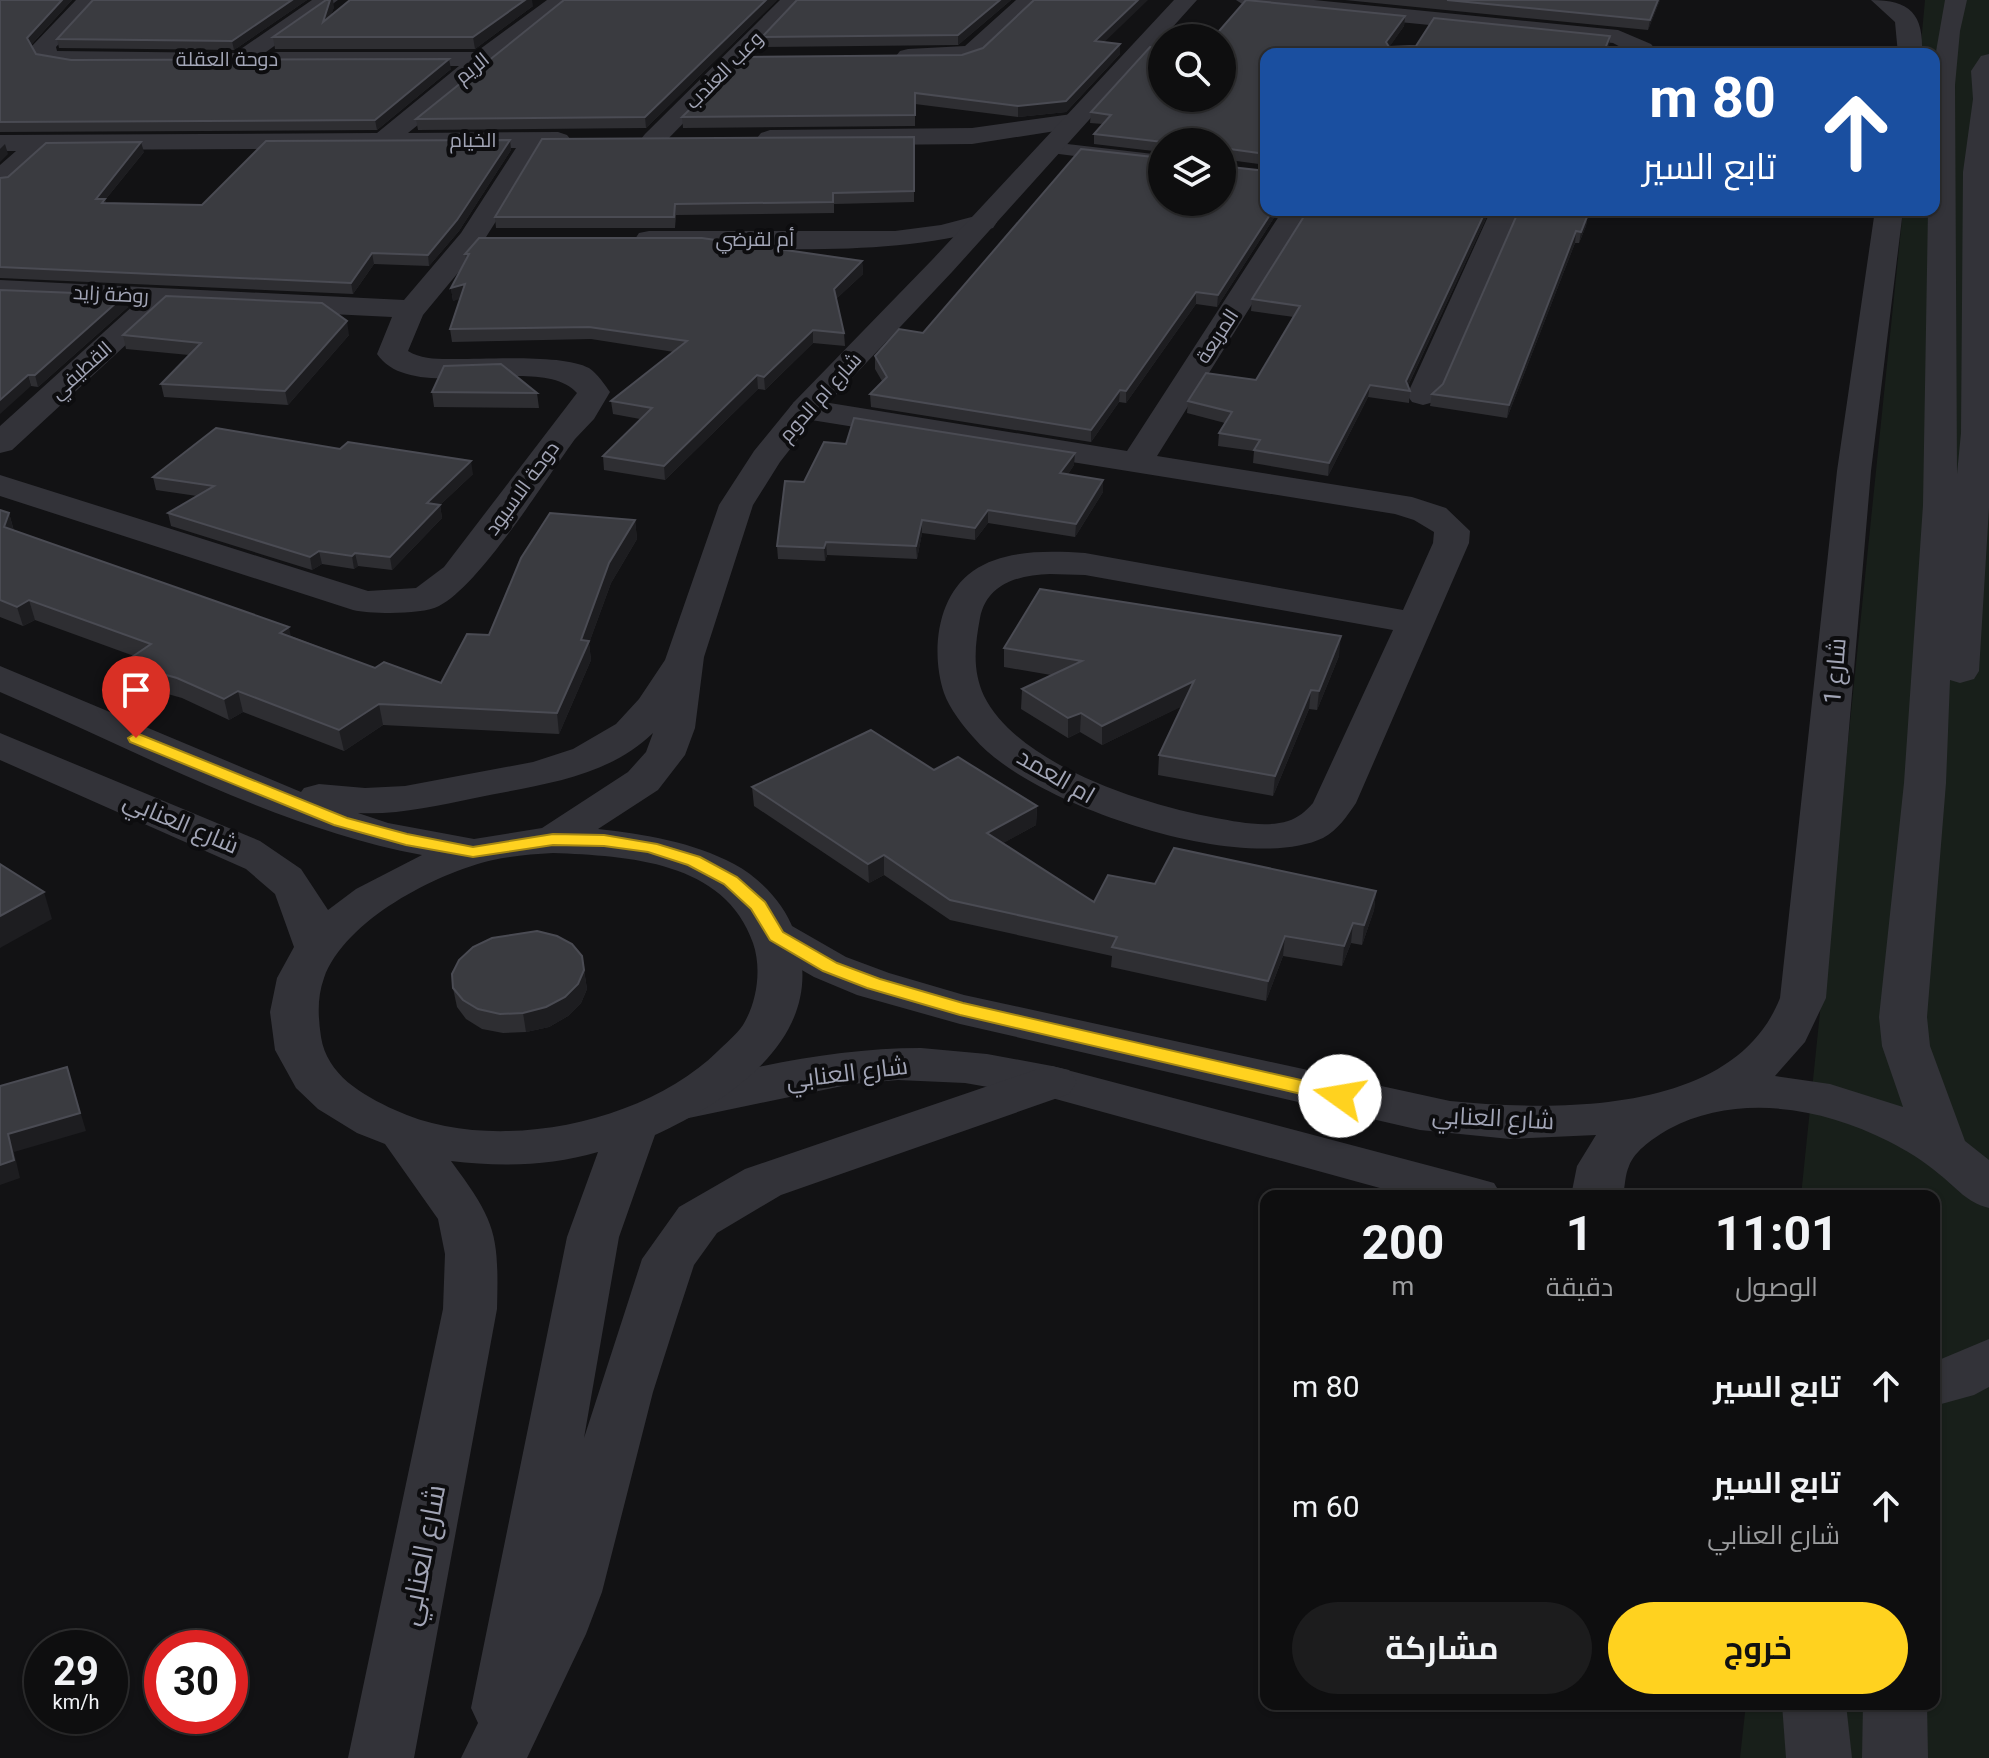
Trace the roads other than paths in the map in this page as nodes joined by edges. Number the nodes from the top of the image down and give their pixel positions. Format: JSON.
{"nodes":[{"id":1,"x":88,"y":0,"type":"edge"},
{"id":2,"x":327,"y":0,"type":"edge"},
{"id":3,"x":561,"y":0,"type":"edge"},
{"id":4,"x":793,"y":0,"type":"edge"},
{"id":5,"x":1029,"y":0,"type":"edge"},
{"id":6,"x":1186,"y":0,"type":"edge"},
{"id":7,"x":1247,"y":0,"type":"edge"},
{"id":8,"x":1882,"y":0,"type":"edge"},
{"id":9,"x":1958,"y":17,"type":"edge"},
{"id":10,"x":1424,"y":18,"type":"junction"},
{"id":11,"x":1408,"y":42,"type":"dead end"},
{"id":12,"x":1642,"y":48,"type":"edge"},
{"id":13,"x":1910,"y":48,"type":"edge"},
{"id":14,"x":738,"y":57,"type":"junction"},
{"id":15,"x":769,"y":57,"type":"edge"},
{"id":16,"x":879,"y":57,"type":"edge"},
{"id":17,"x":241,"y":59,"type":"junction"},
{"id":18,"x":482,"y":59,"type":"junction"},
{"id":19,"x":1987,"y":81,"type":"edge"},
{"id":20,"x":1072,"y":122,"type":"junction"},
{"id":21,"x":945,"y":137,"type":"junction"},
{"id":22,"x":386,"y":139,"type":"junction"},
{"id":23,"x":624,"y":139,"type":"edge"},
{"id":24,"x":654,"y":139,"type":"junction"},
{"id":25,"x":685,"y":139,"type":"edge"},
{"id":26,"x":746,"y":139,"type":"edge"},
{"id":27,"x":534,"y":140,"type":"junction"},
{"id":28,"x":579,"y":140,"type":"edge"},
{"id":29,"x":0,"y":143,"type":"edge"},
{"id":30,"x":40,"y":143,"type":"junction"},
{"id":31,"x":1040,"y":159,"type":"junction"},
{"id":32,"x":1148,"y":161,"type":"edge"},
{"id":33,"x":0,"y":179,"type":"edge"},
{"id":34,"x":1293,"y":216,"type":"edge"},
{"id":35,"x":1502,"y":216,"type":"edge"},
{"id":36,"x":1876,"y":216,"type":"edge"},
{"id":37,"x":983,"y":222,"type":"junction"},
{"id":38,"x":471,"y":239,"type":"junction"},
{"id":39,"x":502,"y":239,"type":"edge"},
{"id":40,"x":628,"y":239,"type":"edge"},
{"id":41,"x":895,"y":239,"type":"junction"},
{"id":42,"x":942,"y":266,"type":"junction"},
{"id":43,"x":0,"y":289,"type":"edge"},
{"id":44,"x":162,"y":296,"type":"junction"},
{"id":45,"x":413,"y":309,"type":"junction"},
{"id":46,"x":1423,"y":395,"type":"dead end"},
{"id":47,"x":805,"y":409,"type":"junction"},
{"id":48,"x":1983,"y":436,"type":"edge"},
{"id":49,"x":0,"y":443,"type":"edge"},
{"id":50,"x":1137,"y":461,"type":"junction"},
{"id":51,"x":1981,"y":476,"type":"edge"},
{"id":52,"x":0,"y":485,"type":"edge"},
{"id":53,"x":1415,"y":623,"type":"junction"},
{"id":54,"x":685,"y":657,"type":"junction"},
{"id":55,"x":0,"y":678,"type":"edge"},
{"id":56,"x":0,"y":745,"type":"edge"},
{"id":57,"x":1925,"y":783,"type":"junction"},
{"id":58,"x":263,"y":789,"type":"junction"},
{"id":59,"x":553,"y":840,"type":"junction"},
{"id":60,"x":473,"y":852,"type":"junction"},
{"id":61,"x":776,"y":936,"type":"junction"},
{"id":62,"x":317,"y":947,"type":"junction"},
{"id":63,"x":1052,"y":1082,"type":"junction"},
{"id":64,"x":1715,"y":1094,"type":"junction"},
{"id":65,"x":684,"y":1102,"type":"junction"},
{"id":66,"x":1659,"y":1111,"type":"junction"},
{"id":67,"x":633,"y":1125,"type":"junction"},
{"id":68,"x":404,"y":1133,"type":"junction"},
{"id":69,"x":1943,"y":1150,"type":"junction"},
{"id":70,"x":1454,"y":1190,"type":"edge"},
{"id":71,"x":1598,"y":1190,"type":"edge"},
{"id":72,"x":1989,"y":1190,"type":"edge"},
{"id":73,"x":1815,"y":1710,"type":"edge"},
{"id":74,"x":1895,"y":1710,"type":"edge"},
{"id":75,"x":381,"y":1758,"type":"edge"},
{"id":76,"x":494,"y":1758,"type":"edge"},
{"id":77,"x":1819,"y":1758,"type":"edge"},
{"id":78,"x":1895,"y":1758,"type":"edge"}],
"edges":[{"from":1,"to":17,"type":"street","name":"دوحة العقلة"},
{"from":2,"to":17,"type":"street"},
{"from":3,"to":18,"type":"street","name":"الريم"},
{"from":4,"to":14,"type":"street","name":"وعب العندب"},
{"from":5,"to":16,"type":"street"},
{"from":6,"to":20,"type":"street","name":"شارع ام الدوم"},
{"from":7,"to":10,"type":"street"},
{"from":8,"to":13,"type":"street"},
{"from":9,"to":57,"type":"street"},
{"from":10,"to":11,"type":"street"},
{"from":10,"to":12,"type":"street"},
{"from":14,"to":15,"type":"street"},
{"from":14,"to":24,"type":"street","name":"وعب العندب"},
{"from":17,"to":18,"type":"street","name":"دوحة العقلة"},
{"from":18,"to":22,"type":"street","name":"الريم"},
{"from":19,"to":48,"type":"street"},
{"from":20,"to":21,"type":"street"},
{"from":20,"to":31,"type":"street","name":"شارع ام الدوم"},
{"from":21,"to":26,"type":"street"},
{"from":21,"to":31,"type":"street"},
{"from":22,"to":27,"type":"street","name":"الخيام"},
{"from":22,"to":30,"type":"street","name":"الخيام"},
{"from":23,"to":24,"type":"street"},
{"from":24,"to":25,"type":"street"},
{"from":27,"to":28,"type":"street","name":"الخيام"},
{"from":27,"to":38,"type":"street","name":"دوحة الاسيود"},
{"from":29,"to":30,"type":"street","name":"الخيام"},
{"from":30,"to":33,"type":"street"},
{"from":31,"to":32,"type":"street"},
{"from":31,"to":37,"type":"street","name":"شارع ام الدوم"},
{"from":34,"to":50,"type":"street","name":"المربعة"},
{"from":35,"to":46,"type":"street"},
{"from":36,"to":64,"type":"street","name":"شارع 1"},
{"from":37,"to":41,"type":"street","name":"أم لقرضي"},
{"from":37,"to":42,"type":"street","name":"شارع ام الدوم"},
{"from":38,"to":39,"type":"street"},
{"from":38,"to":45,"type":"street","name":"دوحة الاسيود"},
{"from":40,"to":41,"type":"street","name":"أم لقرضي"},
{"from":41,"to":42,"type":"street","name":"أم لقرضي"},
{"from":42,"to":47,"type":"street","name":"شارع ام الدوم"},
{"from":43,"to":44,"type":"street","name":"روضة زايد"},
{"from":44,"to":45,"type":"street","name":"روضة زايد"},
{"from":44,"to":49,"type":"street","name":"القطيفي"},
{"from":45,"to":52,"type":"street","name":"دوحة الاسيود"},
{"from":47,"to":50,"type":"street","name":"ام العمد"},
{"from":47,"to":54,"type":"street","name":"شارع ام الدوم"},
{"from":48,"to":51,"type":"street"},
{"from":50,"to":53,"type":"street","name":"ام العمد"},
{"from":51,"to":57,"type":"street"},
{"from":53,"to":53,"type":"street","name":"ام العمد"},
{"from":54,"to":58,"type":"street"},
{"from":54,"to":59,"type":"street","name":"شارع ام الدوم"},
{"from":55,"to":58,"type":"street"},
{"from":56,"to":62,"type":"street","name":"شارع العنابي"},
{"from":57,"to":69,"type":"street"},
{"from":58,"to":60,"type":"street"},
{"from":59,"to":60,"type":"street"},
{"from":59,"to":61,"type":"street"},
{"from":60,"to":62,"type":"street"},
{"from":61,"to":65,"type":"street"},
{"from":61,"to":66,"type":"street","name":"شارع العنابي"},
{"from":62,"to":68,"type":"street"},
{"from":63,"to":65,"type":"street","name":"شارع العنابي"},
{"from":63,"to":70,"type":"street","name":"شارع العنابي"},
{"from":63,"to":76,"type":"street"},
{"from":64,"to":66,"type":"street"},
{"from":64,"to":69,"type":"street"},
{"from":65,"to":67,"type":"street"},
{"from":66,"to":71,"type":"street"},
{"from":67,"to":68,"type":"street"},
{"from":67,"to":76,"type":"street"},
{"from":68,"to":75,"type":"street","name":"شارع العنابي"},
{"from":69,"to":72,"type":"street"},
{"from":73,"to":77,"type":"street"},
{"from":74,"to":78,"type":"street"}]}
